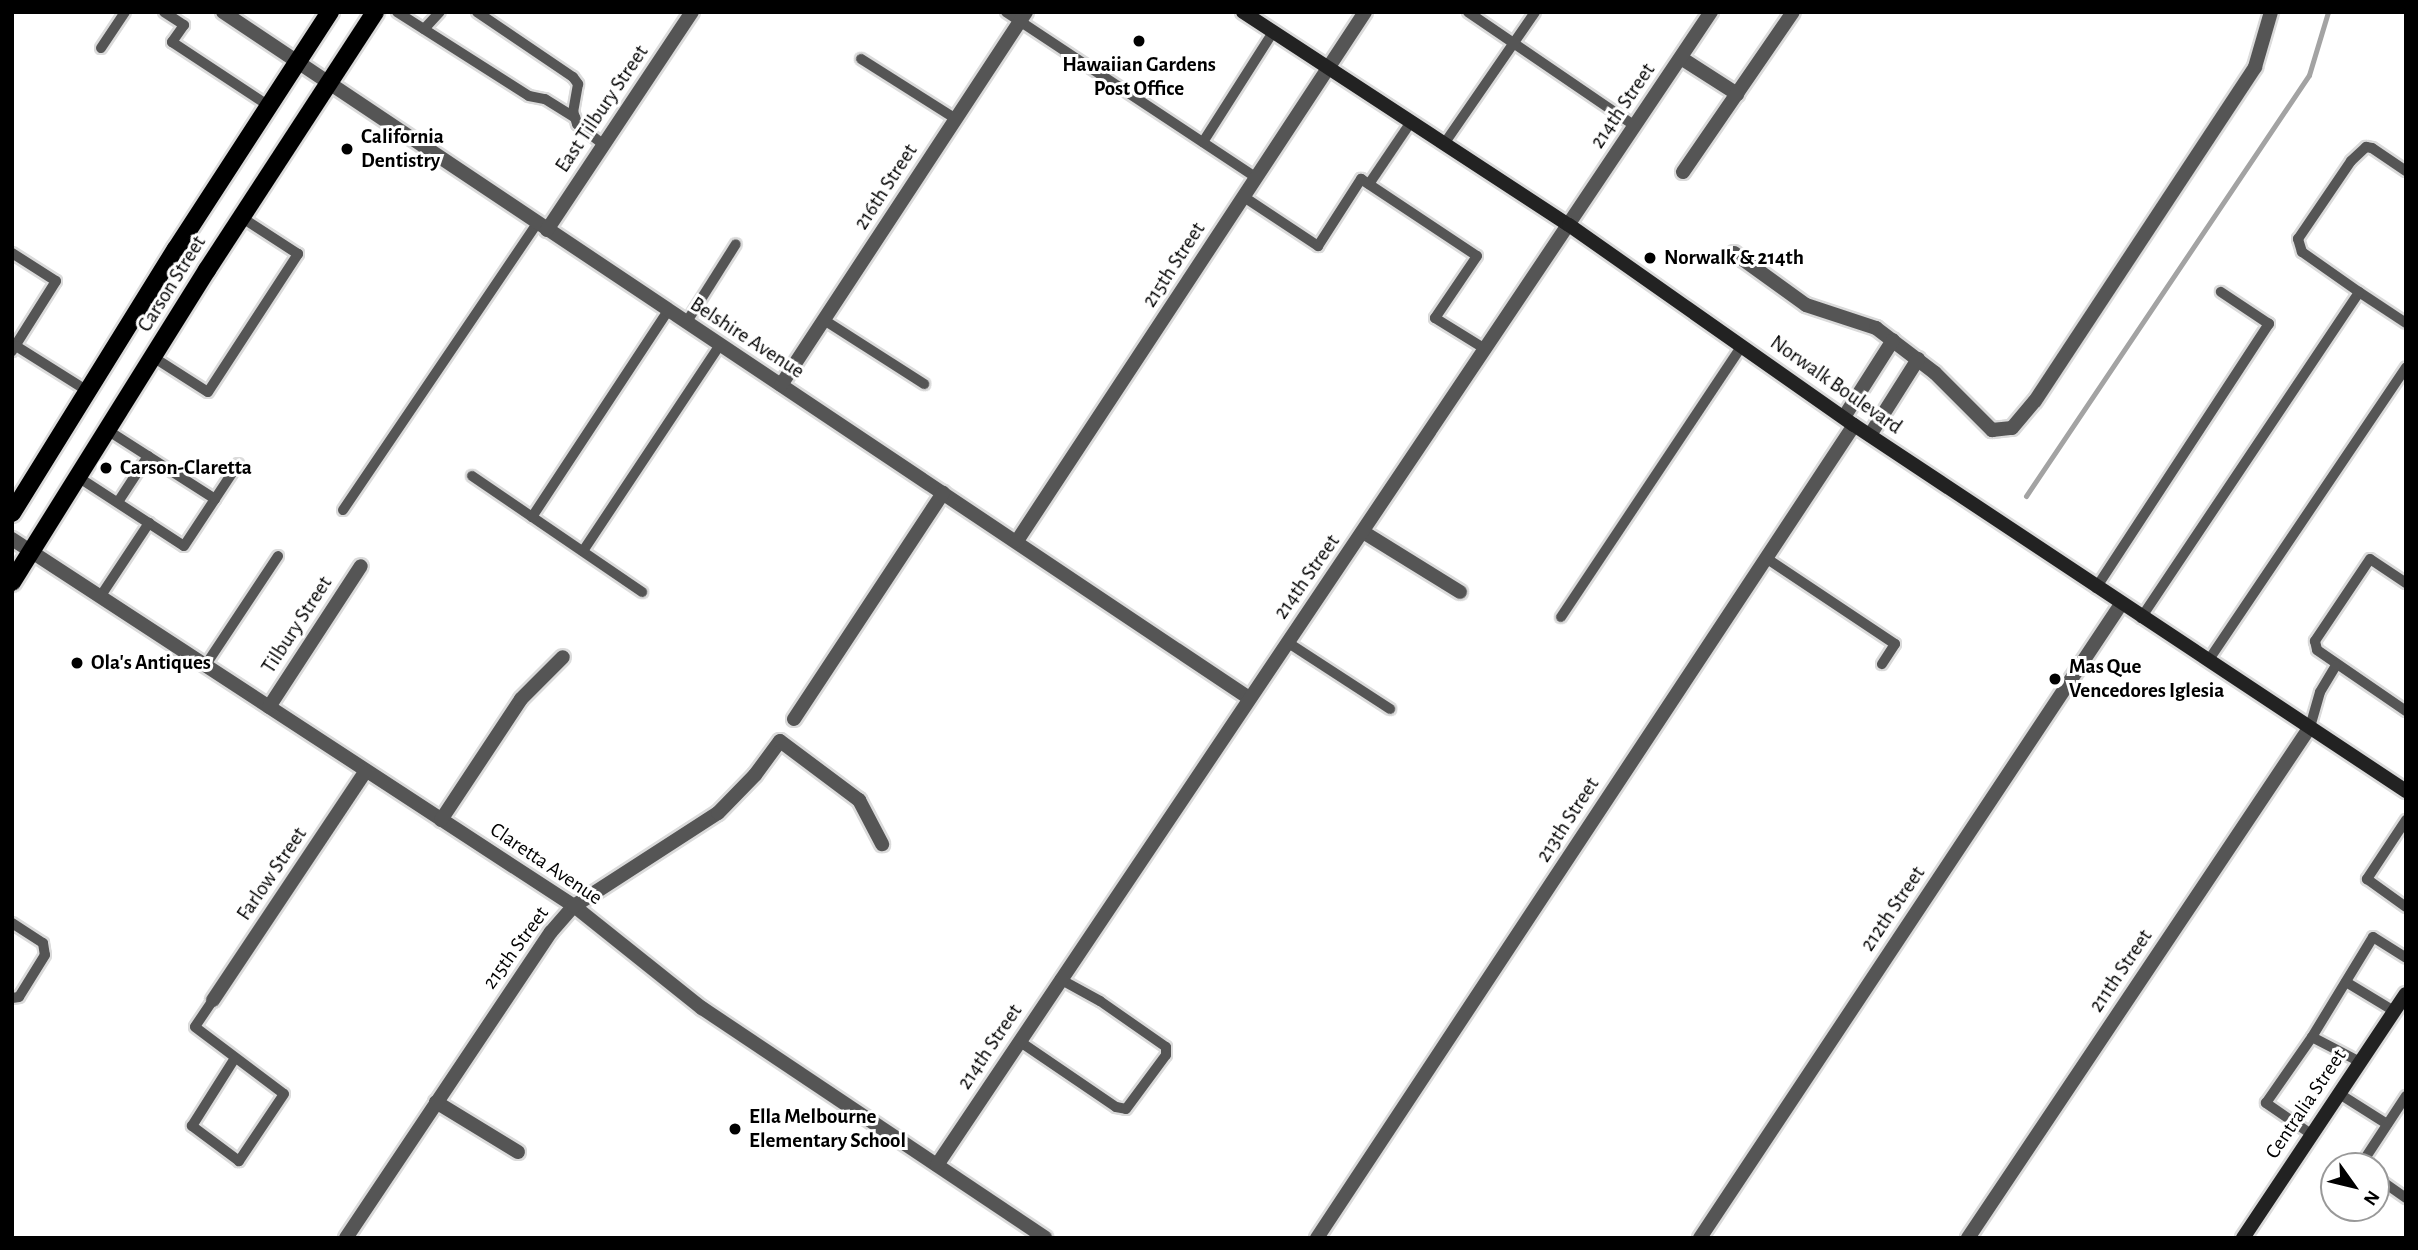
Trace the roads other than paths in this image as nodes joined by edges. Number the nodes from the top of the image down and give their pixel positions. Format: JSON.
{"nodes":[{"id":1,"x":125,"y":12,"type":"edge"},
{"id":2,"x":164,"y":12,"type":"edge"},
{"id":3,"x":223,"y":12,"type":"edge"},
{"id":4,"x":330,"y":12,"type":"edge"},
{"id":5,"x":375,"y":12,"type":"edge"},
{"id":6,"x":397,"y":12,"type":"edge"},
{"id":7,"x":440,"y":12,"type":"edge"},
{"id":8,"x":477,"y":12,"type":"edge"},
{"id":9,"x":692,"y":12,"type":"edge"},
{"id":10,"x":1006,"y":12,"type":"edge"},
{"id":11,"x":1243,"y":12,"type":"edge"},
{"id":12,"x":1365,"y":12,"type":"edge"},
{"id":13,"x":1468,"y":12,"type":"edge"},
{"id":14,"x":1535,"y":12,"type":"edge"},
{"id":15,"x":1711,"y":12,"type":"edge"},
{"id":16,"x":1793,"y":12,"type":"edge"},
{"id":17,"x":2271,"y":12,"type":"edge"},
{"id":18,"x":1023,"y":17,"type":"edge"},
{"id":19,"x":424,"y":29,"type":"junction"},
{"id":20,"x":1273,"y":32,"type":"junction"},
{"id":21,"x":1514,"y":44,"type":"junction"},
{"id":22,"x":101,"y":48,"type":"dead end"},
{"id":23,"x":1681,"y":58,"type":"junction"},
{"id":24,"x":861,"y":59,"type":"dead end"},
{"id":25,"x":298,"y":61,"type":"junction"},
{"id":26,"x":1328,"y":68,"type":"junction"},
{"id":27,"x":329,"y":82,"type":"junction"},
{"id":28,"x":1737,"y":94,"type":"junction"},
{"id":29,"x":269,"y":106,"type":"junction"},
{"id":30,"x":575,"y":118,"type":"junction"},
{"id":31,"x":956,"y":119,"type":"junction"},
{"id":32,"x":1411,"y":122,"type":"junction"},
{"id":33,"x":1635,"y":126,"type":"junction"},
{"id":34,"x":1203,"y":142,"type":"junction"},
{"id":35,"x":1444,"y":144,"type":"junction"},
{"id":36,"x":604,"y":145,"type":"junction"},
{"id":37,"x":2406,"y":171,"type":"edge"},
{"id":38,"x":1683,"y":172,"type":"dead end"},
{"id":39,"x":1257,"y":178,"type":"junction"},
{"id":40,"x":1369,"y":184,"type":"junction"},
{"id":41,"x":1244,"y":197,"type":"junction"},
{"id":42,"x":241,"y":217,"type":"junction"},
{"id":43,"x":1569,"y":225,"type":"junction"},
{"id":44,"x":542,"y":227,"type":"junction"},
{"id":45,"x":736,"y":244,"type":"dead end"},
{"id":46,"x":12,"y":253,"type":"edge"},
{"id":47,"x":1734,"y":253,"type":"dead end"},
{"id":48,"x":2221,"y":292,"type":"dead end"},
{"id":49,"x":2359,"y":292,"type":"junction"},
{"id":50,"x":668,"y":311,"type":"junction"},
{"id":51,"x":824,"y":320,"type":"junction"},
{"id":52,"x":686,"y":323,"type":"junction"},
{"id":53,"x":2406,"y":323,"type":"edge"},
{"id":54,"x":1893,"y":340,"type":"junction"},
{"id":55,"x":720,"y":345,"type":"junction"},
{"id":56,"x":1742,"y":346,"type":"junction"},
{"id":57,"x":14,"y":348,"type":"edge"},
{"id":58,"x":1485,"y":349,"type":"junction"},
{"id":59,"x":153,"y":357,"type":"junction"},
{"id":60,"x":1918,"y":359,"type":"junction"},
{"id":61,"x":2406,"y":368,"type":"edge"},
{"id":62,"x":924,"y":384,"type":"dead end"},
{"id":63,"x":781,"y":385,"type":"junction"},
{"id":64,"x":89,"y":392,"type":"junction"},
{"id":65,"x":1849,"y":421,"type":"junction"},
{"id":66,"x":107,"y":430,"type":"junction"},
{"id":67,"x":1870,"y":435,"type":"junction"},
{"id":68,"x":148,"y":456,"type":"junction"},
{"id":69,"x":239,"y":464,"type":"dead end"},
{"id":70,"x":472,"y":476,"type":"dead end"},
{"id":71,"x":78,"y":477,"type":"junction"},
{"id":72,"x":943,"y":493,"type":"junction"},
{"id":73,"x":215,"y":499,"type":"junction"},
{"id":74,"x":118,"y":502,"type":"junction"},
{"id":75,"x":344,"y":510,"type":"dead end"},
{"id":76,"x":12,"y":513,"type":"edge"},
{"id":77,"x":532,"y":517,"type":"junction"},
{"id":78,"x":149,"y":523,"type":"junction"},
{"id":79,"x":1363,"y":531,"type":"junction"},
{"id":80,"x":12,"y":539,"type":"edge"},
{"id":81,"x":1017,"y":541,"type":"junction"},
{"id":82,"x":583,"y":551,"type":"junction"},
{"id":83,"x":32,"y":552,"type":"junction"},
{"id":84,"x":278,"y":556,"type":"dead end"},
{"id":85,"x":1766,"y":558,"type":"junction"},
{"id":86,"x":361,"y":566,"type":"dead end"},
{"id":87,"x":12,"y":582,"type":"edge"},
{"id":88,"x":2406,"y":583,"type":"edge"},
{"id":89,"x":2096,"y":588,"type":"junction"},
{"id":90,"x":642,"y":592,"type":"dead end"},
{"id":91,"x":1460,"y":592,"type":"dead end"},
{"id":92,"x":100,"y":597,"type":"junction"},
{"id":93,"x":2121,"y":604,"type":"junction"},
{"id":94,"x":1561,"y":617,"type":"dead end"},
{"id":95,"x":2141,"y":618,"type":"junction"},
{"id":96,"x":1287,"y":642,"type":"junction"},
{"id":97,"x":564,"y":657,"type":"dead end"},
{"id":98,"x":2208,"y":661,"type":"junction"},
{"id":99,"x":1882,"y":664,"type":"dead end"},
{"id":100,"x":2336,"y":664,"type":"junction"},
{"id":101,"x":205,"y":666,"type":"junction"},
{"id":102,"x":1249,"y":698,"type":"junction"},
{"id":103,"x":268,"y":707,"type":"junction"},
{"id":104,"x":1390,"y":709,"type":"dead end"},
{"id":105,"x":2406,"y":711,"type":"edge"},
{"id":106,"x":794,"y":719,"type":"dead end"},
{"id":107,"x":2310,"y":727,"type":"junction"},
{"id":108,"x":366,"y":771,"type":"junction"},
{"id":109,"x":2405,"y":790,"type":"edge"},
{"id":110,"x":441,"y":820,"type":"junction"},
{"id":111,"x":2406,"y":820,"type":"edge"},
{"id":112,"x":882,"y":844,"type":"dead end"},
{"id":113,"x":574,"y":906,"type":"junction"},
{"id":114,"x":2406,"y":907,"type":"edge"},
{"id":115,"x":12,"y":923,"type":"edge"},
{"id":116,"x":2406,"y":958,"type":"edge"},
{"id":117,"x":1060,"y":979,"type":"junction"},
{"id":118,"x":2346,"y":982,"type":"junction"},
{"id":119,"x":2406,"y":995,"type":"edge"},
{"id":120,"x":12,"y":998,"type":"edge"},
{"id":121,"x":213,"y":1000,"type":"joint"},
{"id":122,"x":2394,"y":1011,"type":"junction"},
{"id":123,"x":2312,"y":1037,"type":"junction"},
{"id":124,"x":1018,"y":1041,"type":"junction"},
{"id":125,"x":235,"y":1058,"type":"junction"},
{"id":126,"x":2360,"y":1062,"type":"junction"},
{"id":127,"x":2339,"y":1093,"type":"junction"},
{"id":128,"x":2406,"y":1096,"type":"edge"},
{"id":129,"x":436,"y":1102,"type":"junction"},
{"id":130,"x":2387,"y":1124,"type":"junction"},
{"id":131,"x":2311,"y":1133,"type":"junction"},
{"id":132,"x":517,"y":1152,"type":"dead end"},
{"id":133,"x":2369,"y":1152,"type":"edge"},
{"id":134,"x":937,"y":1165,"type":"junction"},
{"id":135,"x":2390,"y":1187,"type":"edge"},
{"id":136,"x":2406,"y":1198,"type":"edge"},
{"id":137,"x":1044,"y":1237,"type":"edge"},
{"id":138,"x":346,"y":1238,"type":"edge"},
{"id":139,"x":1317,"y":1238,"type":"edge"},
{"id":140,"x":1700,"y":1238,"type":"edge"},
{"id":141,"x":1968,"y":1238,"type":"edge"},
{"id":142,"x":2243,"y":1238,"type":"edge"}],
"edges":[{"from":1,"to":22,"type":"lane"},
{"from":2,"to":29,"type":"lane"},
{"from":3,"to":25,"type":"street","name":"Belshire Avenue"},
{"from":4,"to":25,"type":"main road","name":"Carson Street"},
{"from":5,"to":27,"type":"main road","name":"Carson Street"},
{"from":6,"to":19,"type":"lane"},
{"from":7,"to":19,"type":"lane"},
{"from":8,"to":30,"type":"lane"},
{"from":9,"to":36,"type":"street","name":"East Tilbury Street"},
{"from":10,"to":18,"type":"lane"},
{"from":11,"to":20,"type":"main road","name":"Norwalk Boulevard"},
{"from":12,"to":26,"type":"street","name":"215th Street"},
{"from":13,"to":21,"type":"lane"},
{"from":14,"to":21,"type":"lane"},
{"from":15,"to":23,"type":"street","name":"214th Street"},
{"from":16,"to":28,"type":"street"},
{"from":17,"to":60,"type":"street"},
{"from":18,"to":31,"type":"street","name":"216th Street"},
{"from":18,"to":34,"type":"lane"},
{"from":19,"to":30,"type":"lane"},
{"from":20,"to":26,"type":"main road","name":"Norwalk Boulevard"},
{"from":20,"to":34,"type":"lane"},
{"from":21,"to":33,"type":"lane"},
{"from":21,"to":35,"type":"lane"},
{"from":23,"to":28,"type":"street"},
{"from":23,"to":33,"type":"street","name":"214th Street"},
{"from":24,"to":31,"type":"lane"},
{"from":25,"to":27,"type":"street","name":"Belshire Avenue"},
{"from":25,"to":29,"type":"main road","name":"Carson Street"},
{"from":26,"to":32,"type":"main road","name":"Norwalk Boulevard"},
{"from":26,"to":39,"type":"street","name":"215th Street"},
{"from":27,"to":42,"type":"main road","name":"Carson Street"},
{"from":27,"to":44,"type":"street","name":"Belshire Avenue"},
{"from":28,"to":38,"type":"street"},
{"from":29,"to":64,"type":"main road","name":"Carson Street"},
{"from":30,"to":36,"type":"lane"},
{"from":31,"to":51,"type":"street","name":"216th Street"},
{"from":32,"to":35,"type":"main road","name":"Norwalk Boulevard"},
{"from":32,"to":40,"type":"lane"},
{"from":33,"to":43,"type":"street","name":"214th Street"},
{"from":34,"to":39,"type":"lane"},
{"from":35,"to":43,"type":"main road","name":"Norwalk Boulevard"},
{"from":36,"to":44,"type":"street","name":"East Tilbury Street"},
{"from":37,"to":49,"type":"lane"},
{"from":39,"to":41,"type":"street","name":"215th Street"},
{"from":40,"to":41,"type":"lane"},
{"from":40,"to":58,"type":"lane"},
{"from":41,"to":81,"type":"street","name":"215th Street"},
{"from":42,"to":59,"type":"main road","name":"Carson Street"},
{"from":42,"to":59,"type":"lane"},
{"from":43,"to":56,"type":"main road","name":"Norwalk Boulevard"},
{"from":43,"to":58,"type":"street","name":"214th Street"},
{"from":44,"to":50,"type":"street","name":"Belshire Avenue"},
{"from":44,"to":75,"type":"lane"},
{"from":45,"to":52,"type":"lane"},
{"from":46,"to":57,"type":"lane"},
{"from":47,"to":54,"type":"street"},
{"from":48,"to":89,"type":"lane"},
{"from":49,"to":53,"type":"lane"},
{"from":49,"to":95,"type":"lane"},
{"from":50,"to":52,"type":"street","name":"Belshire Avenue"},
{"from":50,"to":77,"type":"lane"},
{"from":51,"to":62,"type":"lane"},
{"from":51,"to":63,"type":"street","name":"216th Street"},
{"from":52,"to":55,"type":"street","name":"Belshire Avenue"},
{"from":54,"to":60,"type":"street"},
{"from":54,"to":65,"type":"street","name":"213th Street"},
{"from":55,"to":63,"type":"street","name":"Belshire Avenue"},
{"from":55,"to":82,"type":"lane"},
{"from":56,"to":65,"type":"main road","name":"Norwalk Boulevard"},
{"from":56,"to":94,"type":"lane"},
{"from":57,"to":64,"type":"lane"},
{"from":58,"to":79,"type":"street","name":"214th Street"},
{"from":59,"to":66,"type":"main road","name":"Carson Street"},
{"from":60,"to":67,"type":"street"},
{"from":61,"to":98,"type":"lane"},
{"from":63,"to":72,"type":"street","name":"Belshire Avenue"},
{"from":64,"to":76,"type":"main road","name":"Carson Street"},
{"from":65,"to":67,"type":"main road","name":"Norwalk Boulevard"},
{"from":65,"to":85,"type":"street","name":"213th Street"},
{"from":66,"to":68,"type":"lane"},
{"from":66,"to":71,"type":"main road","name":"Carson Street"},
{"from":67,"to":89,"type":"main road","name":"Norwalk Boulevard"},
{"from":68,"to":73,"type":"lane"},
{"from":68,"to":74,"type":"lane"},
{"from":69,"to":73,"type":"lane"},
{"from":70,"to":77,"type":"lane"},
{"from":71,"to":74,"type":"lane"},
{"from":71,"to":83,"type":"main road","name":"Carson Street"},
{"from":72,"to":81,"type":"street","name":"Belshire Avenue"},
{"from":72,"to":106,"type":"street"},
{"from":73,"to":78,"type":"lane"},
{"from":74,"to":78,"type":"lane"},
{"from":77,"to":82,"type":"lane"},
{"from":78,"to":92,"type":"lane"},
{"from":79,"to":91,"type":"street"},
{"from":79,"to":96,"type":"street","name":"214th Street"},
{"from":80,"to":83,"type":"street","name":"Claretta Avenue"},
{"from":81,"to":102,"type":"street","name":"Belshire Avenue"},
{"from":82,"to":90,"type":"lane"},
{"from":83,"to":87,"type":"main road","name":"Carson Street"},
{"from":83,"to":92,"type":"street","name":"Claretta Avenue"},
{"from":84,"to":101,"type":"lane"},
{"from":85,"to":99,"type":"lane"},
{"from":85,"to":139,"type":"street","name":"213th Street"},
{"from":86,"to":103,"type":"street","name":"Tilbury Street"},
{"from":88,"to":100,"type":"lane"},
{"from":89,"to":93,"type":"main road","name":"Norwalk Boulevard"},
{"from":92,"to":101,"type":"street","name":"Claretta Avenue"},
{"from":93,"to":95,"type":"main road","name":"Norwalk Boulevard"},
{"from":93,"to":140,"type":"street","name":"212th Street"},
{"from":95,"to":98,"type":"main road","name":"Norwalk Boulevard"},
{"from":96,"to":102,"type":"street","name":"214th Street"},
{"from":96,"to":104,"type":"lane"},
{"from":97,"to":110,"type":"street"},
{"from":98,"to":107,"type":"main road","name":"Norwalk Boulevard"},
{"from":100,"to":105,"type":"lane"},
{"from":100,"to":107,"type":"lane"},
{"from":101,"to":103,"type":"street","name":"Claretta Avenue"},
{"from":102,"to":117,"type":"street","name":"214th Street"},
{"from":103,"to":108,"type":"street","name":"Claretta Avenue"},
{"from":107,"to":109,"type":"main road","name":"Norwalk Boulevard"},
{"from":107,"to":141,"type":"street","name":"211th Street"},
{"from":108,"to":110,"type":"street","name":"Claretta Avenue"},
{"from":108,"to":121,"type":"street","name":"Farlow Street"},
{"from":110,"to":113,"type":"street","name":"Claretta Avenue"},
{"from":111,"to":114,"type":"lane"},
{"from":112,"to":113,"type":"street","name":"215th Street"},
{"from":113,"to":129,"type":"street","name":"215th Street"},
{"from":113,"to":134,"type":"street","name":"Claretta Avenue"},
{"from":115,"to":120,"type":"lane"},
{"from":116,"to":118,"type":"lane"},
{"from":117,"to":124,"type":"street","name":"214th Street"},
{"from":117,"to":124,"type":"lane"},
{"from":118,"to":122,"type":"lane"},
{"from":118,"to":123,"type":"lane"},
{"from":119,"to":122,"type":"main road","name":"Centralia Street"},
{"from":121,"to":125,"type":"lane"},
{"from":122,"to":126,"type":"main road","name":"Centralia Street"},
{"from":123,"to":126,"type":"lane"},
{"from":123,"to":131,"type":"lane"},
{"from":124,"to":134,"type":"street","name":"214th Street"},
{"from":125,"to":125,"type":"lane"},
{"from":126,"to":127,"type":"main road","name":"Centralia Street"},
{"from":127,"to":130,"type":"lane"},
{"from":127,"to":131,"type":"main road","name":"Centralia Street"},
{"from":128,"to":130,"type":"lane"},
{"from":129,"to":132,"type":"street"},
{"from":129,"to":138,"type":"street","name":"215th Street"},
{"from":130,"to":133,"type":"lane"},
{"from":131,"to":142,"type":"main road","name":"Centralia Street"},
{"from":134,"to":137,"type":"street","name":"Claretta Avenue"},
{"from":135,"to":136,"type":"lane"}]}
